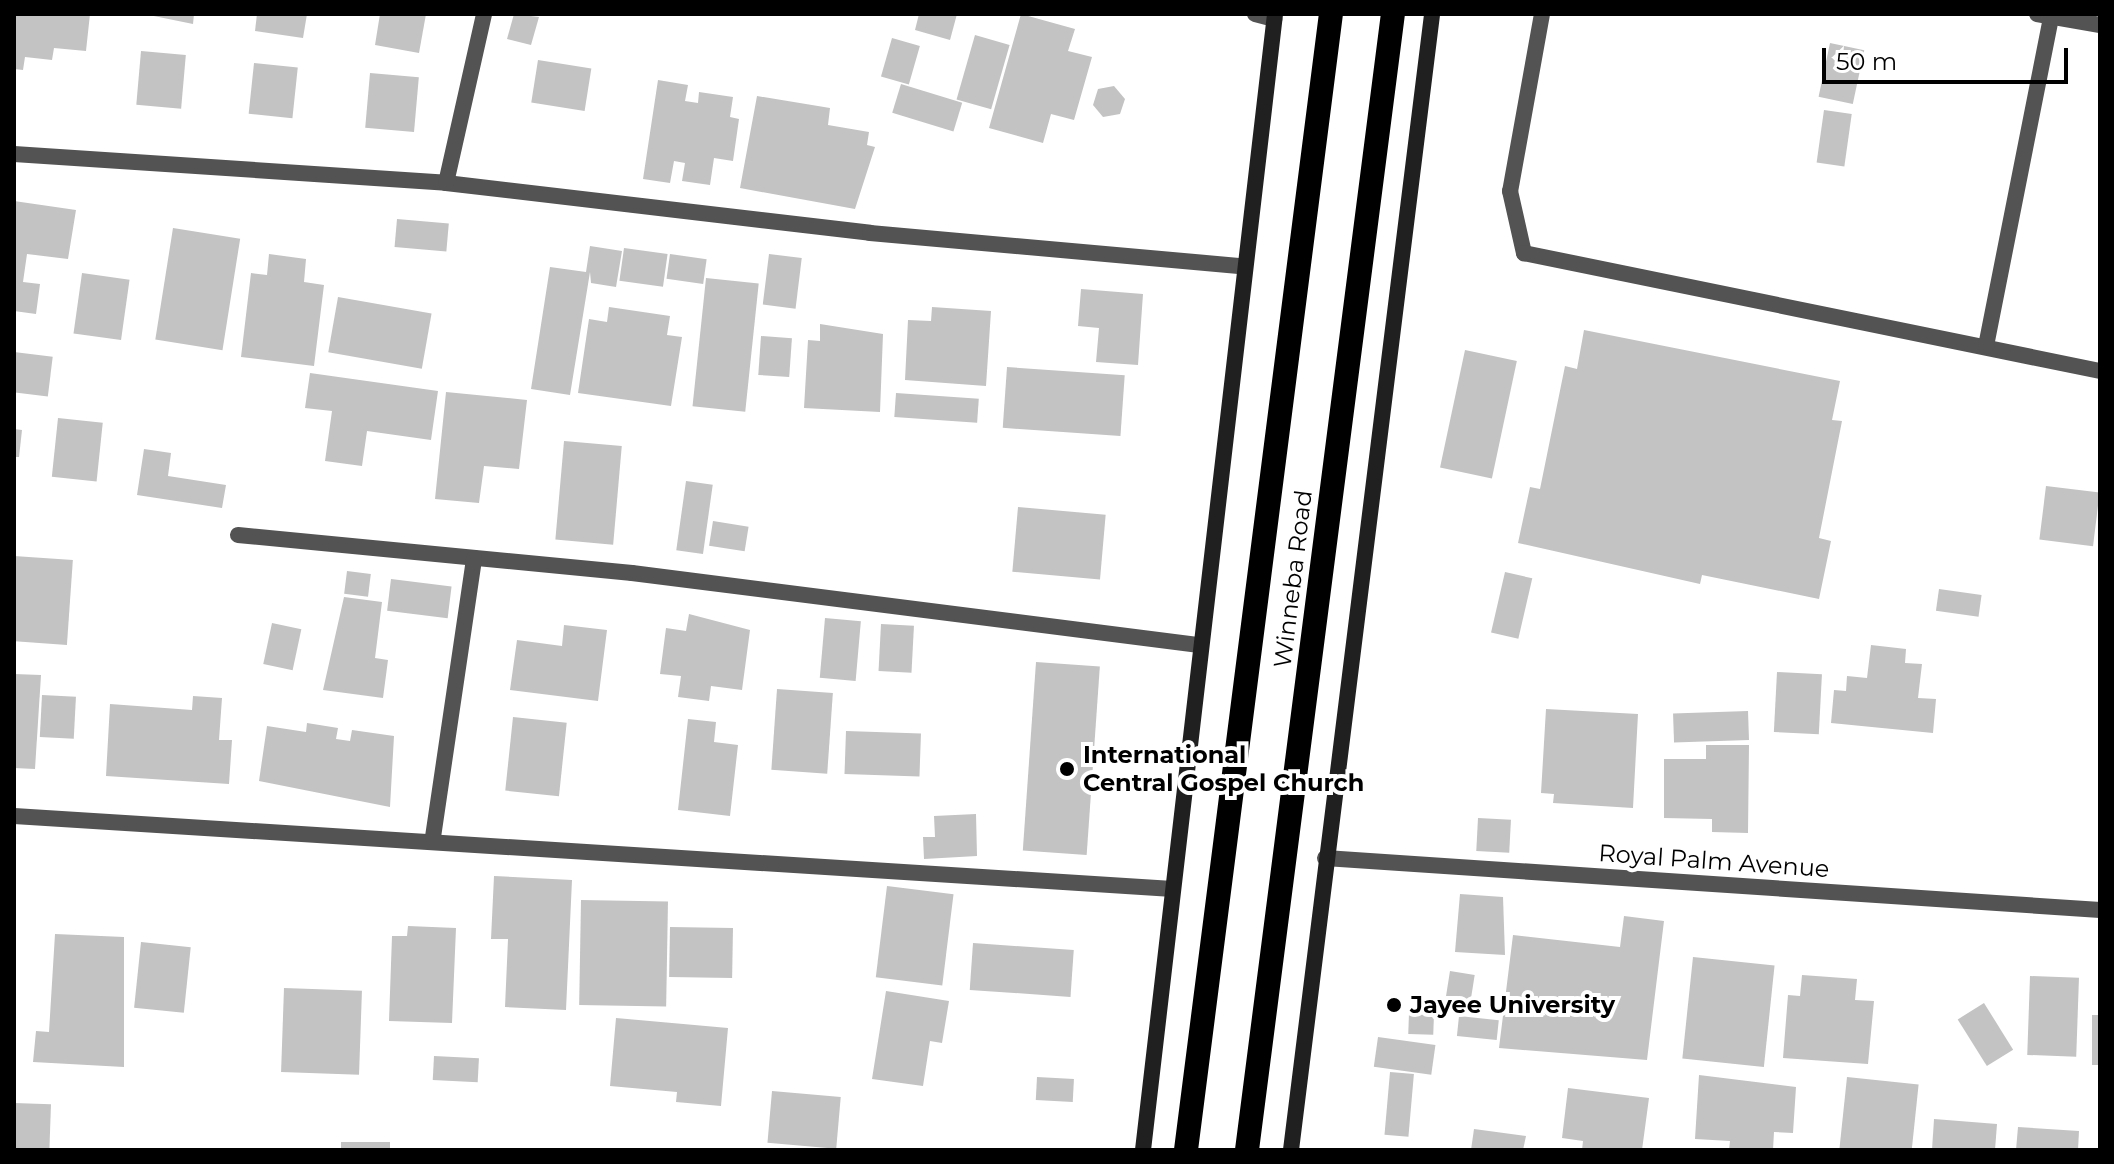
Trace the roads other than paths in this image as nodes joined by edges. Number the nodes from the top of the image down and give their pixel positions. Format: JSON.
{"nodes":[{"id":1,"x":484,"y":14,"type":"edge"},
{"id":2,"x":1255,"y":14,"type":"edge"},
{"id":3,"x":1331,"y":14,"type":"edge"},
{"id":4,"x":1393,"y":14,"type":"edge"},
{"id":5,"x":1432,"y":14,"type":"edge"},
{"id":6,"x":1542,"y":14,"type":"edge"},
{"id":7,"x":2046,"y":15,"type":"edge"},
{"id":8,"x":1275,"y":17,"type":"edge"},
{"id":9,"x":2100,"y":25,"type":"edge"},
{"id":10,"x":14,"y":154,"type":"edge"},
{"id":11,"x":446,"y":183,"type":"junction"},
{"id":12,"x":1242,"y":266,"type":"junction"},
{"id":13,"x":1986,"y":346,"type":"junction"},
{"id":14,"x":2100,"y":371,"type":"edge"},
{"id":15,"x":238,"y":535,"type":"dead end"},
{"id":16,"x":474,"y":558,"type":"junction"},
{"id":17,"x":1199,"y":645,"type":"junction"},
{"id":18,"x":14,"y":816,"type":"edge"},
{"id":19,"x":433,"y":837,"type":"junction"},
{"id":20,"x":1325,"y":858,"type":"junction"},
{"id":21,"x":1173,"y":889,"type":"junction"},
{"id":22,"x":2100,"y":910,"type":"edge"},
{"id":23,"x":1143,"y":1150,"type":"edge"},
{"id":24,"x":1186,"y":1150,"type":"edge"},
{"id":25,"x":1247,"y":1150,"type":"edge"},
{"id":26,"x":1291,"y":1150,"type":"edge"}],
"edges":[{"from":1,"to":11,"type":"street"},
{"from":2,"to":8,"type":"street"},
{"from":3,"to":24,"type":"highway","name":"Winneba Road"},
{"from":4,"to":25,"type":"highway","name":"Winneba Road"},
{"from":5,"to":20,"type":"street"},
{"from":6,"to":13,"type":"street"},
{"from":7,"to":9,"type":"street"},
{"from":7,"to":13,"type":"street"},
{"from":8,"to":12,"type":"street"},
{"from":10,"to":11,"type":"street"},
{"from":11,"to":12,"type":"street"},
{"from":12,"to":17,"type":"street"},
{"from":13,"to":14,"type":"street"},
{"from":15,"to":16,"type":"street"},
{"from":16,"to":17,"type":"street"},
{"from":16,"to":19,"type":"street"},
{"from":17,"to":21,"type":"street"},
{"from":18,"to":19,"type":"street"},
{"from":19,"to":21,"type":"street"},
{"from":20,"to":22,"type":"street","name":"Royal Palm Avenue"},
{"from":20,"to":26,"type":"street"},
{"from":21,"to":23,"type":"street"}]}
